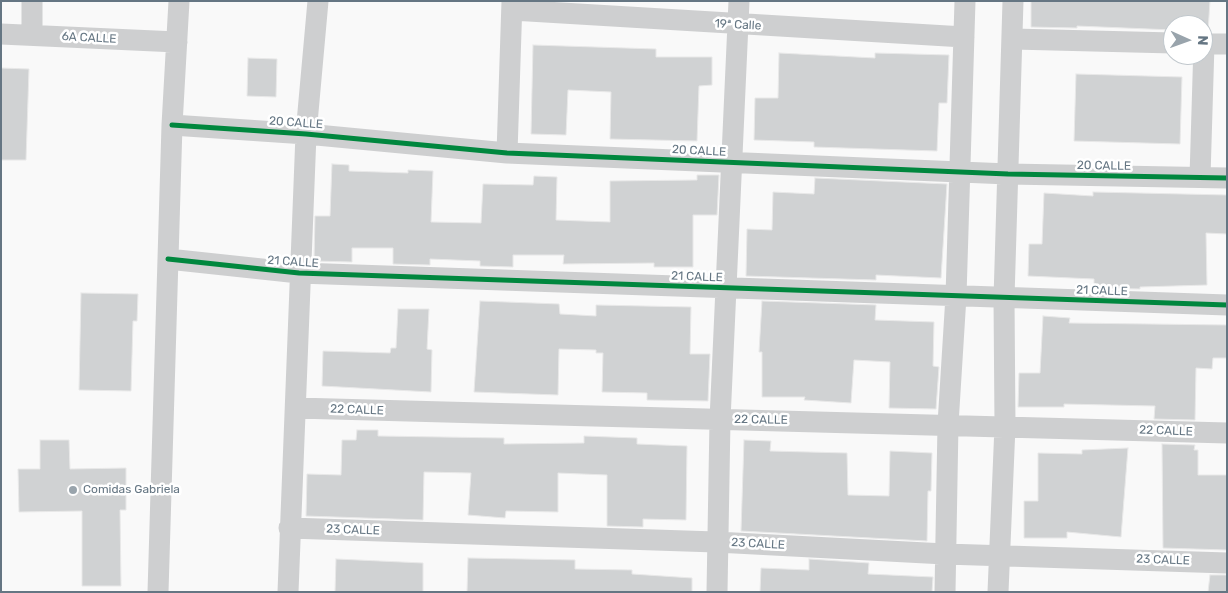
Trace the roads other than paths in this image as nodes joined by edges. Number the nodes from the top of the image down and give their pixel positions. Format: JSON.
{"nodes":[{"id":1,"x":32,"y":1,"type":"edge"},
{"id":2,"x":179,"y":1,"type":"edge"},
{"id":3,"x":318,"y":1,"type":"edge"},
{"id":4,"x":739,"y":1,"type":"edge"},
{"id":5,"x":965,"y":1,"type":"edge"},
{"id":6,"x":1013,"y":1,"type":"edge"},
{"id":7,"x":512,"y":6,"type":"edge"},
{"id":8,"x":738,"y":25,"type":"junction"},
{"id":9,"x":1,"y":34,"type":"edge"},
{"id":10,"x":32,"y":35,"type":"junction"},
{"id":11,"x":964,"y":38,"type":"junction"},
{"id":12,"x":1012,"y":39,"type":"junction"},
{"id":13,"x":177,"y":42,"type":"junction"},
{"id":14,"x":1163,"y":43,"type":"edge"},
{"id":15,"x":1213,"y":44,"type":"edge"},
{"id":16,"x":1227,"y":44,"type":"edge"},
{"id":17,"x":1203,"y":65,"type":"edge"},
{"id":18,"x":172,"y":125,"type":"junction"},
{"id":19,"x":306,"y":134,"type":"junction"},
{"id":20,"x":507,"y":152,"type":"junction"},
{"id":21,"x":732,"y":162,"type":"junction"},
{"id":22,"x":960,"y":171,"type":"junction"},
{"id":23,"x":1008,"y":174,"type":"junction"},
{"id":24,"x":1200,"y":178,"type":"junction"},
{"id":25,"x":1227,"y":178,"type":"edge"},
{"id":26,"x":168,"y":258,"type":"junction"},
{"id":27,"x":299,"y":273,"type":"junction"},
{"id":28,"x":727,"y":288,"type":"junction"},
{"id":29,"x":956,"y":296,"type":"junction"},
{"id":30,"x":1004,"y":298,"type":"junction"},
{"id":31,"x":1227,"y":305,"type":"edge"},
{"id":32,"x":296,"y":408,"type":"junction"},
{"id":33,"x":720,"y":420,"type":"junction"},
{"id":34,"x":948,"y":424,"type":"junction"},
{"id":35,"x":1005,"y":426,"type":"junction"},
{"id":36,"x":1227,"y":433,"type":"edge"},
{"id":37,"x":289,"y":528,"type":"junction"},
{"id":38,"x":716,"y":542,"type":"junction"},
{"id":39,"x":945,"y":554,"type":"junction"},
{"id":40,"x":1000,"y":554,"type":"junction"},
{"id":41,"x":1227,"y":563,"type":"edge"},
{"id":42,"x":158,"y":592,"type":"edge"},
{"id":43,"x":288,"y":592,"type":"edge"},
{"id":44,"x":717,"y":592,"type":"edge"},
{"id":45,"x":945,"y":592,"type":"edge"},
{"id":46,"x":998,"y":592,"type":"edge"}],
"edges":[{"from":1,"to":10,"type":"street"},
{"from":2,"to":13,"type":"street"},
{"from":3,"to":19,"type":"street"},
{"from":4,"to":8,"type":"street"},
{"from":5,"to":11,"type":"street"},
{"from":6,"to":12,"type":"street"},
{"from":7,"to":8,"type":"street","name":"19ª Calle"},
{"from":7,"to":20,"type":"street"},
{"from":8,"to":11,"type":"street","name":"19ª Calle"},
{"from":8,"to":21,"type":"street"},
{"from":9,"to":10,"type":"street","name":"6A CALLE"},
{"from":10,"to":13,"type":"street","name":"6A CALLE"},
{"from":11,"to":22,"type":"street"},
{"from":12,"to":14,"type":"street"},
{"from":12,"to":23,"type":"street"},
{"from":13,"to":18,"type":"street"},
{"from":15,"to":16,"type":"street"},
{"from":17,"to":24,"type":"street"},
{"from":18,"to":19,"type":"street","name":"20 CALLE"},
{"from":18,"to":26,"type":"street"},
{"from":19,"to":20,"type":"street","name":"20 CALLE"},
{"from":19,"to":27,"type":"street"},
{"from":20,"to":21,"type":"street","name":"20 CALLE"},
{"from":21,"to":22,"type":"street","name":"20 CALLE"},
{"from":21,"to":28,"type":"street"},
{"from":22,"to":23,"type":"street","name":"20 CALLE"},
{"from":22,"to":29,"type":"street"},
{"from":23,"to":24,"type":"street","name":"20 CALLE"},
{"from":23,"to":30,"type":"street"},
{"from":24,"to":25,"type":"street","name":"20 CALLE"},
{"from":26,"to":27,"type":"street","name":"21 CALLE"},
{"from":26,"to":42,"type":"street"},
{"from":27,"to":28,"type":"street","name":"21 CALLE"},
{"from":27,"to":32,"type":"street"},
{"from":28,"to":29,"type":"street","name":"21 CALLE"},
{"from":28,"to":33,"type":"street"},
{"from":29,"to":30,"type":"street","name":"21 CALLE"},
{"from":29,"to":34,"type":"street"},
{"from":30,"to":31,"type":"street","name":"21 CALLE"},
{"from":30,"to":35,"type":"street"},
{"from":32,"to":33,"type":"street","name":"22 CALLE"},
{"from":32,"to":37,"type":"street"},
{"from":33,"to":34,"type":"street","name":"22 CALLE"},
{"from":33,"to":38,"type":"street"},
{"from":34,"to":35,"type":"street","name":"22 CALLE"},
{"from":34,"to":39,"type":"street"},
{"from":35,"to":36,"type":"street","name":"22 CALLE"},
{"from":35,"to":40,"type":"street"},
{"from":37,"to":38,"type":"street","name":"23 CALLE"},
{"from":37,"to":43,"type":"street"},
{"from":38,"to":39,"type":"street","name":"23 CALLE"},
{"from":38,"to":44,"type":"street"},
{"from":39,"to":40,"type":"street","name":"23 CALLE"},
{"from":39,"to":45,"type":"street"},
{"from":40,"to":41,"type":"street","name":"23 CALLE"},
{"from":40,"to":46,"type":"street"}]}
